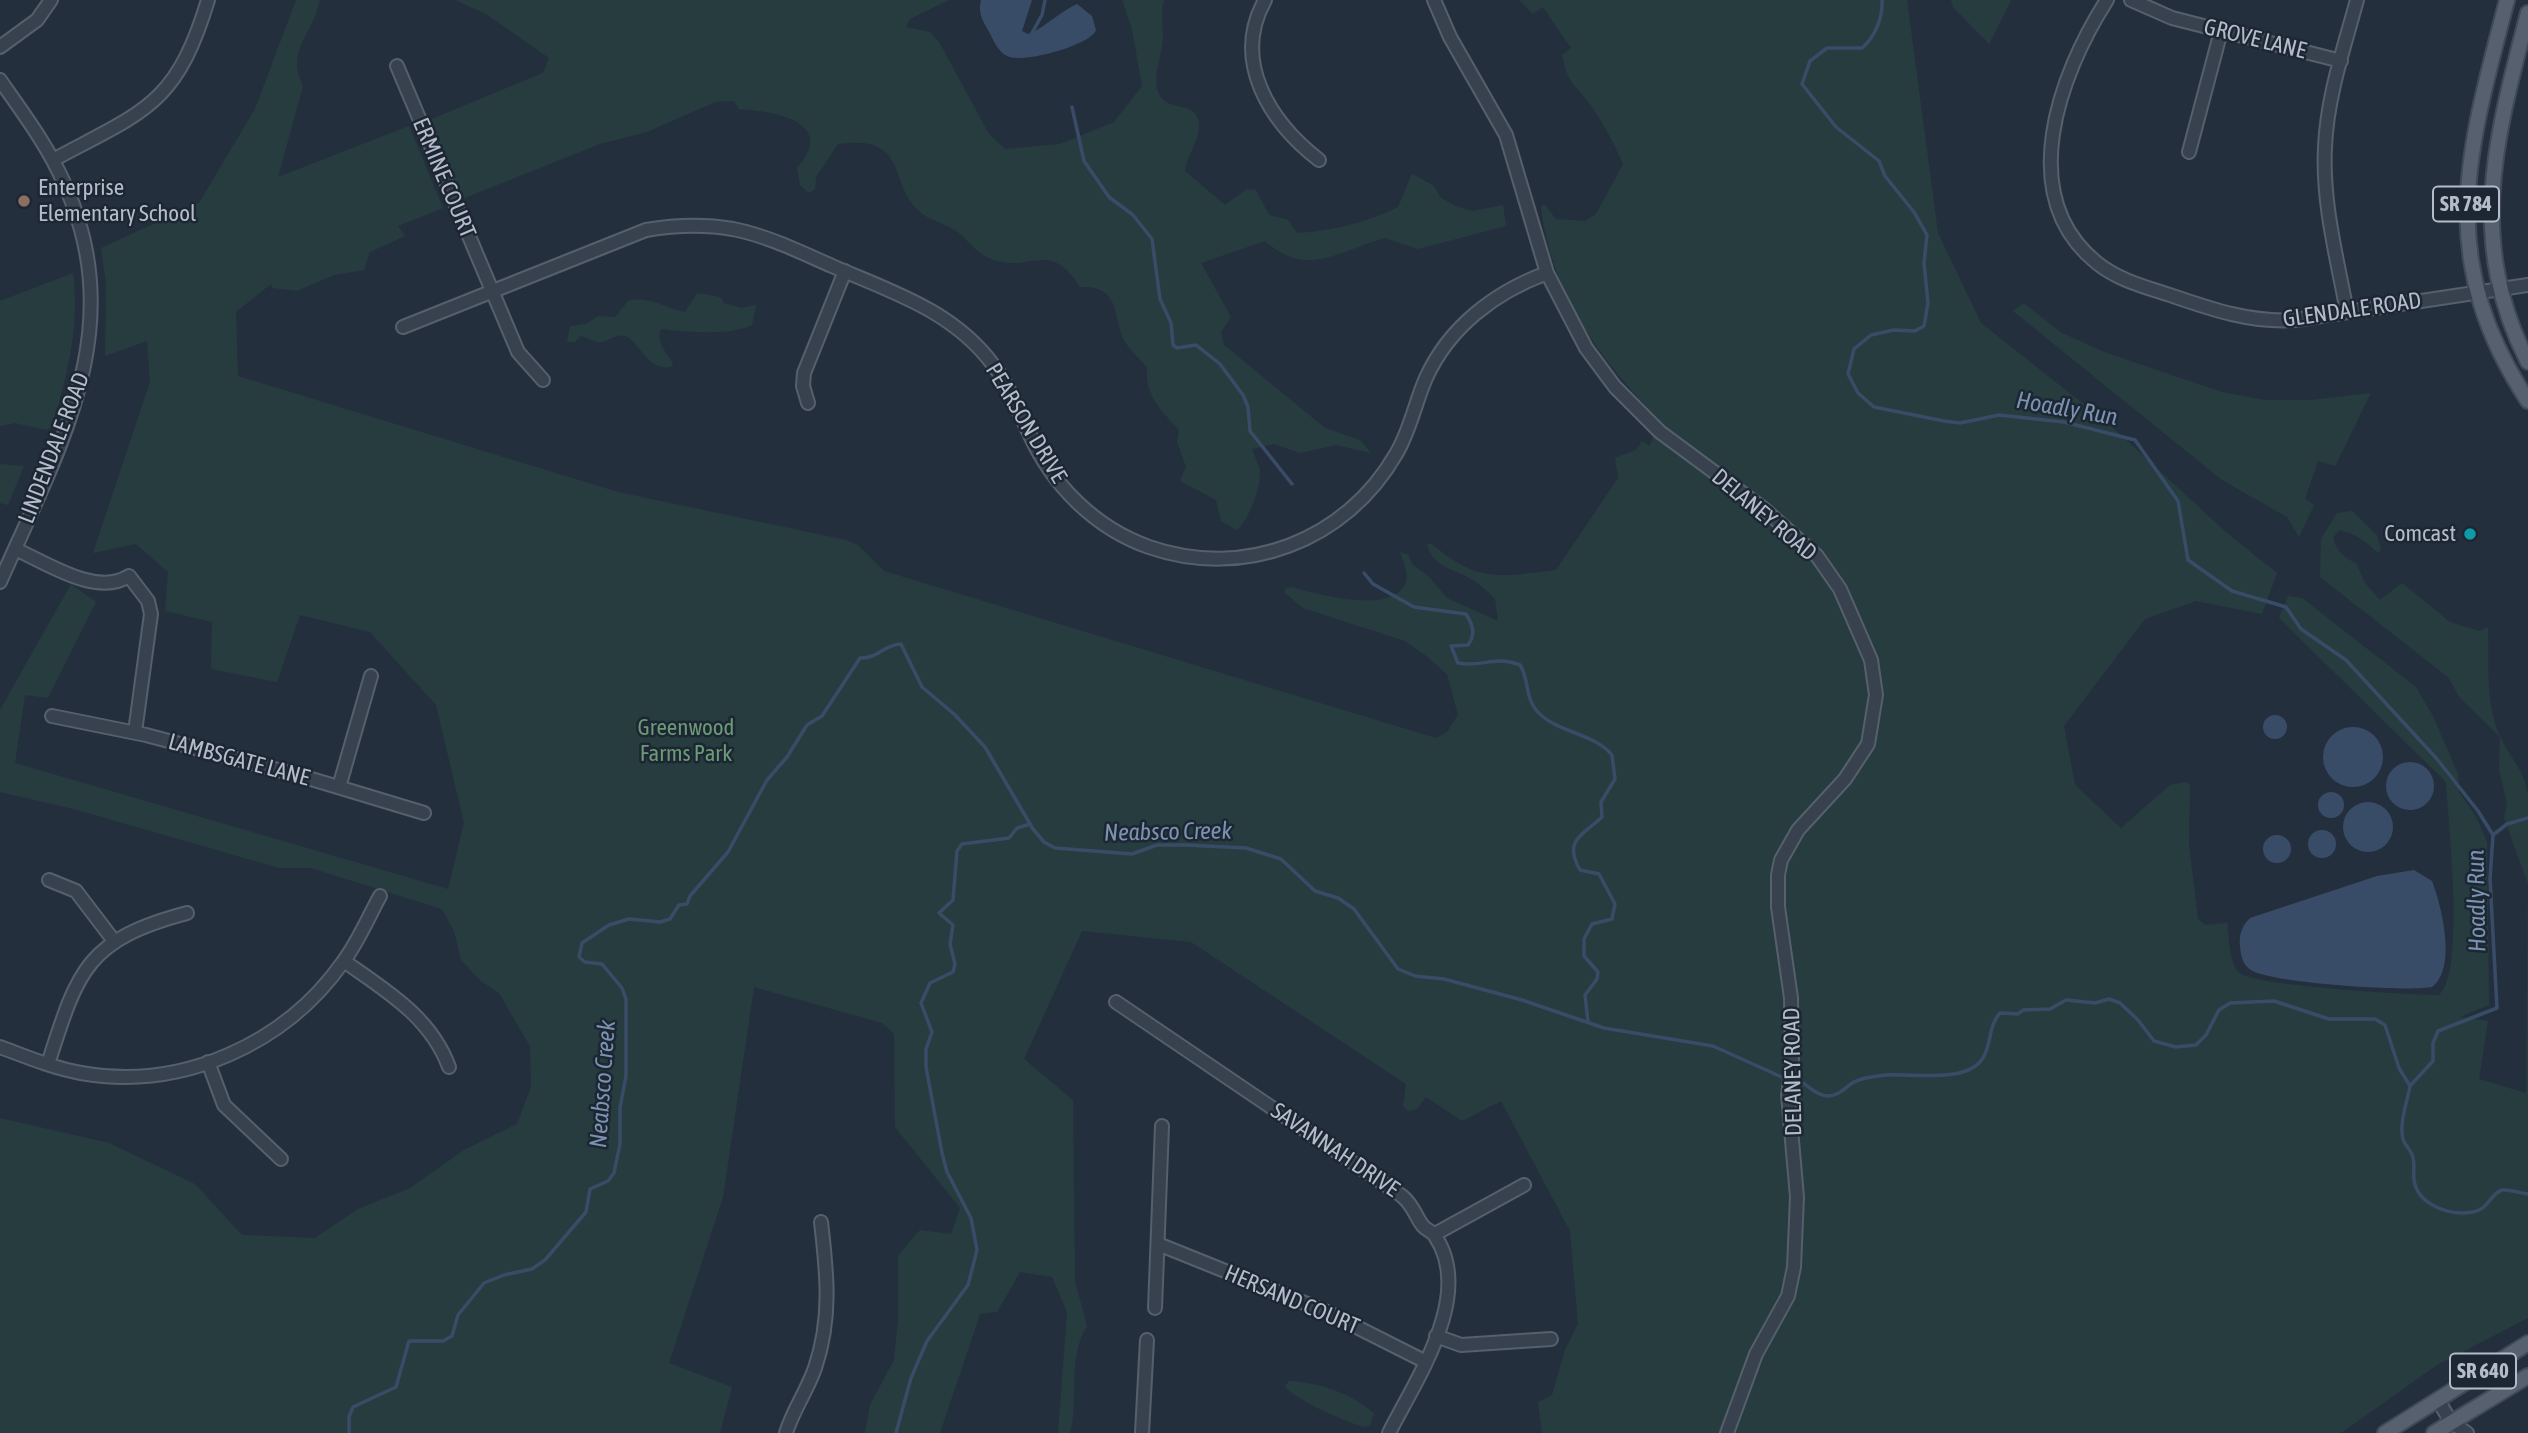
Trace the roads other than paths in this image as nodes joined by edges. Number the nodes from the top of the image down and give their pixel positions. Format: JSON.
{"nodes":[{"id":1,"x":51,"y":0,"type":"edge"},
{"id":2,"x":208,"y":0,"type":"edge"},
{"id":3,"x":1265,"y":0,"type":"edge"},
{"id":4,"x":1434,"y":0,"type":"edge"},
{"id":5,"x":2107,"y":0,"type":"edge"},
{"id":6,"x":2131,"y":0,"type":"edge"},
{"id":7,"x":2357,"y":0,"type":"edge"},
{"id":8,"x":2507,"y":0,"type":"edge"},
{"id":9,"x":2528,"y":13,"type":"edge"},
{"id":10,"x":2221,"y":31,"type":"junction"},
{"id":11,"x":0,"y":47,"type":"edge"},
{"id":12,"x":2341,"y":61,"type":"junction"},
{"id":13,"x":397,"y":66,"type":"dead end"},
{"id":14,"x":0,"y":80,"type":"edge"},
{"id":15,"x":2189,"y":152,"type":"dead end"},
{"id":16,"x":53,"y":160,"type":"junction"},
{"id":17,"x":1319,"y":160,"type":"dead end"},
{"id":18,"x":845,"y":271,"type":"junction"},
{"id":19,"x":1547,"y":273,"type":"junction"},
{"id":20,"x":2528,"y":285,"type":"edge"},
{"id":21,"x":491,"y":289,"type":"junction"},
{"id":22,"x":2499,"y":289,"type":"junction"},
{"id":23,"x":2479,"y":292,"type":"junction"},
{"id":24,"x":2347,"y":312,"type":"junction"},
{"id":25,"x":403,"y":327,"type":"dead end"},
{"id":26,"x":2528,"y":362,"type":"edge"},
{"id":27,"x":542,"y":380,"type":"dead end"},
{"id":28,"x":2528,"y":401,"type":"edge"},
{"id":29,"x":808,"y":403,"type":"dead end"},
{"id":30,"x":15,"y":549,"type":"junction"},
{"id":31,"x":0,"y":582,"type":"edge"},
{"id":32,"x":371,"y":676,"type":"dead end"},
{"id":33,"x":52,"y":716,"type":"dead end"},
{"id":34,"x":135,"y":732,"type":"junction"},
{"id":35,"x":338,"y":787,"type":"junction"},
{"id":36,"x":424,"y":813,"type":"dead end"},
{"id":37,"x":49,"y":880,"type":"dead end"},
{"id":38,"x":380,"y":896,"type":"dead end"},
{"id":39,"x":187,"y":913,"type":"dead end"},
{"id":40,"x":114,"y":941,"type":"junction"},
{"id":41,"x":344,"y":961,"type":"junction"},
{"id":42,"x":1116,"y":1002,"type":"dead end"},
{"id":43,"x":0,"y":1047,"type":"edge"},
{"id":44,"x":208,"y":1062,"type":"junction"},
{"id":45,"x":48,"y":1064,"type":"junction"},
{"id":46,"x":449,"y":1067,"type":"dead end"},
{"id":47,"x":1162,"y":1126,"type":"dead end"},
{"id":48,"x":281,"y":1159,"type":"dead end"},
{"id":49,"x":1524,"y":1185,"type":"dead end"},
{"id":50,"x":821,"y":1222,"type":"dead end"},
{"id":51,"x":1434,"y":1234,"type":"junction"},
{"id":52,"x":1158,"y":1244,"type":"junction"},
{"id":53,"x":1155,"y":1308,"type":"dead end"},
{"id":54,"x":1436,"y":1336,"type":"junction"},
{"id":55,"x":1551,"y":1339,"type":"dead end"},
{"id":56,"x":1146,"y":1340,"type":"dead end"},
{"id":57,"x":2528,"y":1342,"type":"edge"},
{"id":58,"x":1424,"y":1361,"type":"junction"},
{"id":59,"x":2528,"y":1376,"type":"edge"},
{"id":60,"x":2438,"y":1400,"type":"junction"},
{"id":61,"x":2451,"y":1427,"type":"edge"},
{"id":62,"x":786,"y":1433,"type":"edge"},
{"id":63,"x":1142,"y":1433,"type":"edge"},
{"id":64,"x":1389,"y":1433,"type":"edge"},
{"id":65,"x":1727,"y":1433,"type":"edge"},
{"id":66,"x":2385,"y":1433,"type":"edge"},
{"id":67,"x":2434,"y":1433,"type":"edge"},
{"id":68,"x":2467,"y":1433,"type":"edge"}],
"edges":[{"from":1,"to":11,"type":"street"},
{"from":2,"to":16,"type":"street"},
{"from":3,"to":17,"type":"street"},
{"from":4,"to":19,"type":"street","name":"DELANEY ROAD"},
{"from":5,"to":24,"type":"street","name":"GLENDALE ROAD"},
{"from":6,"to":10,"type":"street","name":"GROVE LANE"},
{"from":7,"to":12,"type":"street"},
{"from":8,"to":23,"type":"main road","number":"SR 784"},
{"from":9,"to":22,"type":"main road","number":"SR 784"},
{"from":10,"to":12,"type":"street","name":"GROVE LANE"},
{"from":10,"to":15,"type":"street"},
{"from":12,"to":24,"type":"street"},
{"from":13,"to":21,"type":"street","name":"ERMINE COURT"},
{"from":14,"to":16,"type":"street","name":"LINDENDALE ROAD"},
{"from":16,"to":30,"type":"street","name":"LINDENDALE ROAD"},
{"from":18,"to":19,"type":"street","name":"PEARSON DRIVE"},
{"from":18,"to":21,"type":"street","name":"PEARSON DRIVE"},
{"from":18,"to":29,"type":"street"},
{"from":19,"to":65,"type":"street","name":"DELANEY ROAD"},
{"from":20,"to":22,"type":"street","name":"GLENDALE ROAD"},
{"from":21,"to":25,"type":"street","name":"PEARSON DRIVE"},
{"from":21,"to":27,"type":"street","name":"ERMINE COURT"},
{"from":22,"to":23,"type":"street","name":"GLENDALE ROAD"},
{"from":22,"to":26,"type":"main road","number":"SR 784"},
{"from":23,"to":24,"type":"street","name":"GLENDALE ROAD"},
{"from":23,"to":28,"type":"main road","number":"SR 784"},
{"from":30,"to":31,"type":"street","name":"LINDENDALE ROAD"},
{"from":30,"to":34,"type":"street"},
{"from":32,"to":35,"type":"street"},
{"from":33,"to":34,"type":"street","name":"LAMBSGATE LANE"},
{"from":34,"to":35,"type":"street","name":"LAMBSGATE LANE"},
{"from":35,"to":36,"type":"street","name":"LAMBSGATE LANE"},
{"from":37,"to":40,"type":"street"},
{"from":38,"to":41,"type":"street"},
{"from":39,"to":40,"type":"street"},
{"from":40,"to":45,"type":"street"},
{"from":41,"to":44,"type":"street"},
{"from":41,"to":46,"type":"street"},
{"from":42,"to":51,"type":"street","name":"SAVANNAH DRIVE"},
{"from":43,"to":45,"type":"street"},
{"from":44,"to":45,"type":"street"},
{"from":44,"to":48,"type":"street"},
{"from":47,"to":52,"type":"street"},
{"from":49,"to":51,"type":"street"},
{"from":50,"to":62,"type":"street"},
{"from":51,"to":54,"type":"street","name":"SAVANNAH DRIVE"},
{"from":52,"to":53,"type":"street"},
{"from":52,"to":58,"type":"street","name":"HERSAND COURT"},
{"from":54,"to":55,"type":"street"},
{"from":54,"to":58,"type":"street","name":"SAVANNAH DRIVE"},
{"from":56,"to":63,"type":"street"},
{"from":57,"to":60,"type":"main road","number":"SR 640"},
{"from":58,"to":64,"type":"street","name":"SAVANNAH DRIVE"},
{"from":59,"to":61,"type":"main road","number":"SR 640"},
{"from":60,"to":61,"type":"street"},
{"from":60,"to":66,"type":"main road","number":"SR 640"},
{"from":61,"to":67,"type":"main road","number":"SR 640"},
{"from":61,"to":68,"type":"street"}]}
